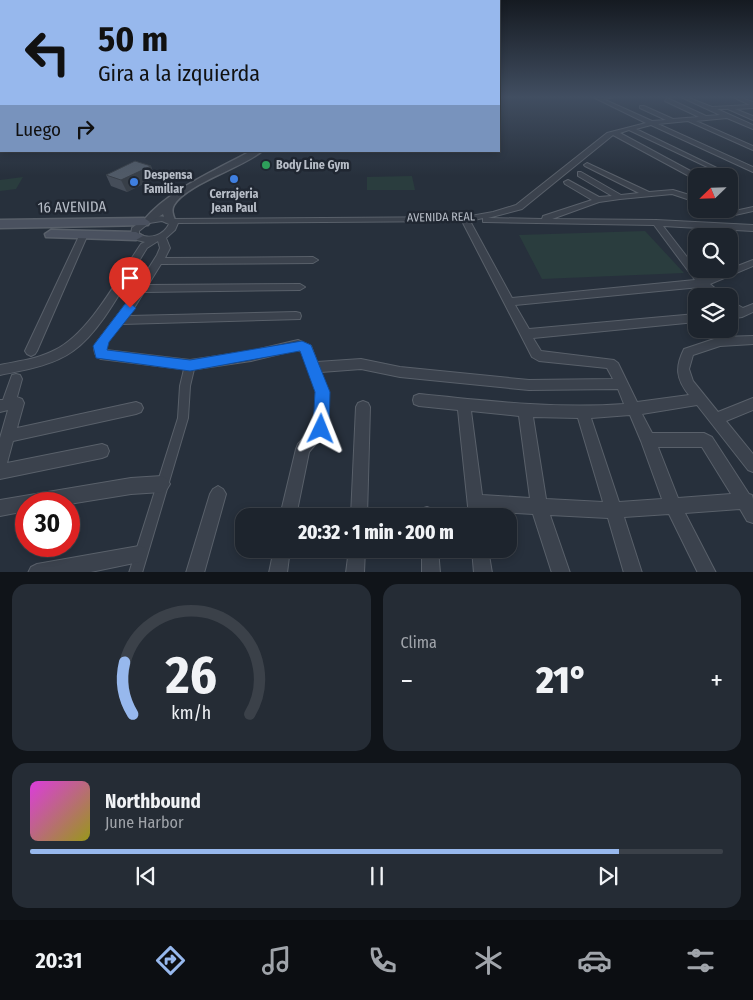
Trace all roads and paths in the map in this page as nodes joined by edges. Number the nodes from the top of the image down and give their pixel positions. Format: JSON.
{"nodes":[{"id":1,"x":651,"y":123,"type":"junction"},
{"id":2,"x":654,"y":123,"type":"edge"},
{"id":3,"x":696,"y":123,"type":"edge"},
{"id":4,"x":629,"y":128,"type":"junction"},
{"id":5,"x":613,"y":132,"type":"junction"},
{"id":6,"x":753,"y":148,"type":"edge"},
{"id":7,"x":256,"y":152,"type":"edge"},
{"id":8,"x":587,"y":165,"type":"dead end"},
{"id":9,"x":712,"y":168,"type":"edge"},
{"id":10,"x":753,"y":170,"type":"edge"},
{"id":11,"x":688,"y":172,"type":"edge"},
{"id":12,"x":581,"y":174,"type":"dead end"},
{"id":13,"x":568,"y":182,"type":"dead end"},
{"id":14,"x":648,"y":195,"type":"junction"},
{"id":15,"x":620,"y":197,"type":"junction"},
{"id":16,"x":688,"y":197,"type":"edge"},
{"id":17,"x":170,"y":200,"type":"junction"},
{"id":18,"x":598,"y":200,"type":"junction"},
{"id":19,"x":753,"y":209,"type":"edge"},
{"id":20,"x":738,"y":213,"type":"edge"},
{"id":21,"x":465,"y":219,"type":"junction"},
{"id":22,"x":171,"y":220,"type":"junction"},
{"id":23,"x":216,"y":220,"type":"junction"},
{"id":24,"x":540,"y":220,"type":"junction"},
{"id":25,"x":146,"y":221,"type":"junction"},
{"id":26,"x":656,"y":223,"type":"junction"},
{"id":27,"x":0,"y":224,"type":"edge"},
{"id":28,"x":753,"y":228,"type":"edge"},
{"id":29,"x":0,"y":234,"type":"edge"},
{"id":30,"x":84,"y":234,"type":"junction"},
{"id":31,"x":163,"y":235,"type":"junction"},
{"id":32,"x":137,"y":244,"type":"junction"},
{"id":33,"x":313,"y":260,"type":"dead end"},
{"id":34,"x":159,"y":261,"type":"junction"},
{"id":35,"x":753,"y":263,"type":"edge"},
{"id":36,"x":702,"y":283,"type":"junction"},
{"id":37,"x":300,"y":287,"type":"dead end"},
{"id":38,"x":709,"y":288,"type":"edge"},
{"id":39,"x":141,"y":289,"type":"junction"},
{"id":40,"x":508,"y":302,"type":"junction"},
{"id":41,"x":753,"y":308,"type":"edge"},
{"id":42,"x":738,"y":311,"type":"edge"},
{"id":43,"x":738,"y":314,"type":"edge"},
{"id":44,"x":742,"y":314,"type":"junction"},
{"id":45,"x":296,"y":316,"type":"dead end"},
{"id":46,"x":688,"y":319,"type":"edge"},
{"id":47,"x":119,"y":320,"type":"junction"},
{"id":48,"x":525,"y":334,"type":"junction"},
{"id":49,"x":753,"y":340,"type":"edge"},
{"id":50,"x":30,"y":351,"type":"dead end"},
{"id":51,"x":190,"y":365,"type":"junction"},
{"id":52,"x":314,"y":367,"type":"junction"},
{"id":53,"x":0,"y":370,"type":"edge"},
{"id":54,"x":16,"y":379,"type":"dead end"},
{"id":55,"x":622,"y":384,"type":"junction"},
{"id":56,"x":419,"y":400,"type":"dead end"},
{"id":57,"x":700,"y":400,"type":"junction"},
{"id":58,"x":464,"y":404,"type":"junction"},
{"id":59,"x":753,"y":404,"type":"edge"},
{"id":60,"x":4,"y":405,"type":"edge"},
{"id":61,"x":363,"y":407,"type":"dead end"},
{"id":62,"x":136,"y":408,"type":"dead end"},
{"id":63,"x":633,"y":408,"type":"junction"},
{"id":64,"x":525,"y":410,"type":"junction"},
{"id":65,"x":583,"y":412,"type":"junction"},
{"id":66,"x":720,"y":417,"type":"dead end"},
{"id":67,"x":6,"y":433,"type":"edge"},
{"id":68,"x":648,"y":440,"type":"junction"},
{"id":69,"x":102,"y":451,"type":"dead end"},
{"id":70,"x":0,"y":463,"type":"edge"},
{"id":71,"x":753,"y":465,"type":"edge"},
{"id":72,"x":0,"y":472,"type":"edge"},
{"id":73,"x":162,"y":484,"type":"junction"},
{"id":74,"x":218,"y":494,"type":"dead end"},
{"id":75,"x":673,"y":506,"type":"junction"},
{"id":76,"x":0,"y":508,"type":"edge"},
{"id":77,"x":290,"y":508,"type":"edge"},
{"id":78,"x":359,"y":508,"type":"edge"},
{"id":79,"x":477,"y":508,"type":"edge"},
{"id":80,"x":517,"y":508,"type":"edge"},
{"id":81,"x":538,"y":508,"type":"junction"},
{"id":82,"x":750,"y":508,"type":"edge"},
{"id":83,"x":612,"y":510,"type":"junction"},
{"id":84,"x":139,"y":554,"type":"junction"},
{"id":85,"x":280,"y":558,"type":"edge"},
{"id":86,"x":356,"y":558,"type":"edge"},
{"id":87,"x":430,"y":558,"type":"edge"},
{"id":88,"x":481,"y":558,"type":"edge"},
{"id":89,"x":37,"y":572,"type":"edge"},
{"id":90,"x":135,"y":572,"type":"edge"},
{"id":91,"x":195,"y":572,"type":"edge"},
{"id":92,"x":278,"y":572,"type":"edge"},
{"id":93,"x":355,"y":572,"type":"edge"},
{"id":94,"x":431,"y":572,"type":"edge"},
{"id":95,"x":483,"y":572,"type":"edge"},
{"id":96,"x":561,"y":572,"type":"edge"},
{"id":97,"x":633,"y":572,"type":"edge"},
{"id":98,"x":707,"y":572,"type":"edge"}],
"edges":[{"from":1,"to":2,"type":"street","name":"AVENIDA REAL"},
{"from":1,"to":4,"type":"street","name":"AVENIDA REAL"},
{"from":1,"to":10,"type":"street"},
{"from":3,"to":6,"type":"street"},
{"from":4,"to":5,"type":"street","name":"AVENIDA REAL"},
{"from":4,"to":9,"type":"street"},
{"from":5,"to":11,"type":"street"},
{"from":5,"to":21,"type":"street","name":"AVENIDA REAL"},
{"from":7,"to":17,"type":"street"},
{"from":8,"to":14,"type":"street"},
{"from":12,"to":15,"type":"street"},
{"from":13,"to":18,"type":"street"},
{"from":14,"to":15,"type":"street"},
{"from":14,"to":16,"type":"street"},
{"from":15,"to":18,"type":"street"},
{"from":17,"to":22,"type":"street"},
{"from":17,"to":25,"type":"street"},
{"from":18,"to":24,"type":"street"},
{"from":19,"to":20,"type":"street"},
{"from":21,"to":23,"type":"street","name":"AVENIDA REAL"},
{"from":21,"to":24,"type":"street"},
{"from":21,"to":40,"type":"street"},
{"from":22,"to":23,"type":"street","name":"AVENIDA REAL"},
{"from":22,"to":25,"type":"street","name":"AVENIDA REAL"},
{"from":22,"to":31,"type":"street"},
{"from":23,"to":31,"type":"street","name":"AVENIDA REAL"},
{"from":24,"to":26,"type":"street"},
{"from":25,"to":27,"type":"main road","name":"16 AVENIDA"},
{"from":25,"to":32,"type":"street"},
{"from":26,"to":28,"type":"street"},
{"from":26,"to":36,"type":"street"},
{"from":29,"to":30,"type":"main road","name":"16 AVENIDA"},
{"from":30,"to":32,"type":"main road","name":"16 AVENIDA"},
{"from":30,"to":50,"type":"street"},
{"from":31,"to":32,"type":"street"},
{"from":31,"to":32,"type":"street"},
{"from":31,"to":34,"type":"street"},
{"from":32,"to":53,"type":"street"},
{"from":33,"to":34,"type":"street"},
{"from":34,"to":39,"type":"street"},
{"from":35,"to":36,"type":"street"},
{"from":36,"to":38,"type":"street"},
{"from":36,"to":40,"type":"street"},
{"from":37,"to":39,"type":"street"},
{"from":39,"to":47,"type":"street"},
{"from":40,"to":48,"type":"street"},
{"from":41,"to":44,"type":"street"},
{"from":42,"to":44,"type":"street"},
{"from":43,"to":44,"type":"street"},
{"from":45,"to":47,"type":"street"},
{"from":46,"to":48,"type":"street"},
{"from":47,"to":51,"type":"street"},
{"from":48,"to":55,"type":"street"},
{"from":49,"to":57,"type":"street"},
{"from":51,"to":52,"type":"street"},
{"from":51,"to":73,"type":"street"},
{"from":52,"to":55,"type":"street"},
{"from":52,"to":77,"type":"street"},
{"from":54,"to":60,"type":"street"},
{"from":55,"to":63,"type":"street"},
{"from":56,"to":58,"type":"street"},
{"from":57,"to":63,"type":"street"},
{"from":57,"to":71,"type":"street"},
{"from":58,"to":64,"type":"street"},
{"from":58,"to":79,"type":"street"},
{"from":59,"to":66,"type":"street"},
{"from":60,"to":67,"type":"street"},
{"from":61,"to":78,"type":"street"},
{"from":62,"to":67,"type":"street"},
{"from":63,"to":65,"type":"street"},
{"from":63,"to":68,"type":"street"},
{"from":64,"to":65,"type":"street"},
{"from":64,"to":81,"type":"street"},
{"from":65,"to":83,"type":"street"},
{"from":67,"to":70,"type":"street"},
{"from":68,"to":75,"type":"street"},
{"from":68,"to":82,"type":"street"},
{"from":69,"to":72,"type":"street"},
{"from":73,"to":76,"type":"street"},
{"from":73,"to":84,"type":"street"},
{"from":74,"to":91,"type":"street"},
{"from":75,"to":82,"type":"street"},
{"from":75,"to":83,"type":"street"},
{"from":75,"to":98,"type":"street"},
{"from":80,"to":81,"type":"street"},
{"from":81,"to":83,"type":"street"},
{"from":81,"to":96,"type":"street"},
{"from":83,"to":97,"type":"street"},
{"from":84,"to":89,"type":"street"},
{"from":84,"to":90,"type":"street"},
{"from":85,"to":92,"type":"street"},
{"from":86,"to":93,"type":"street"},
{"from":87,"to":94,"type":"street"},
{"from":88,"to":95,"type":"street"}]}
